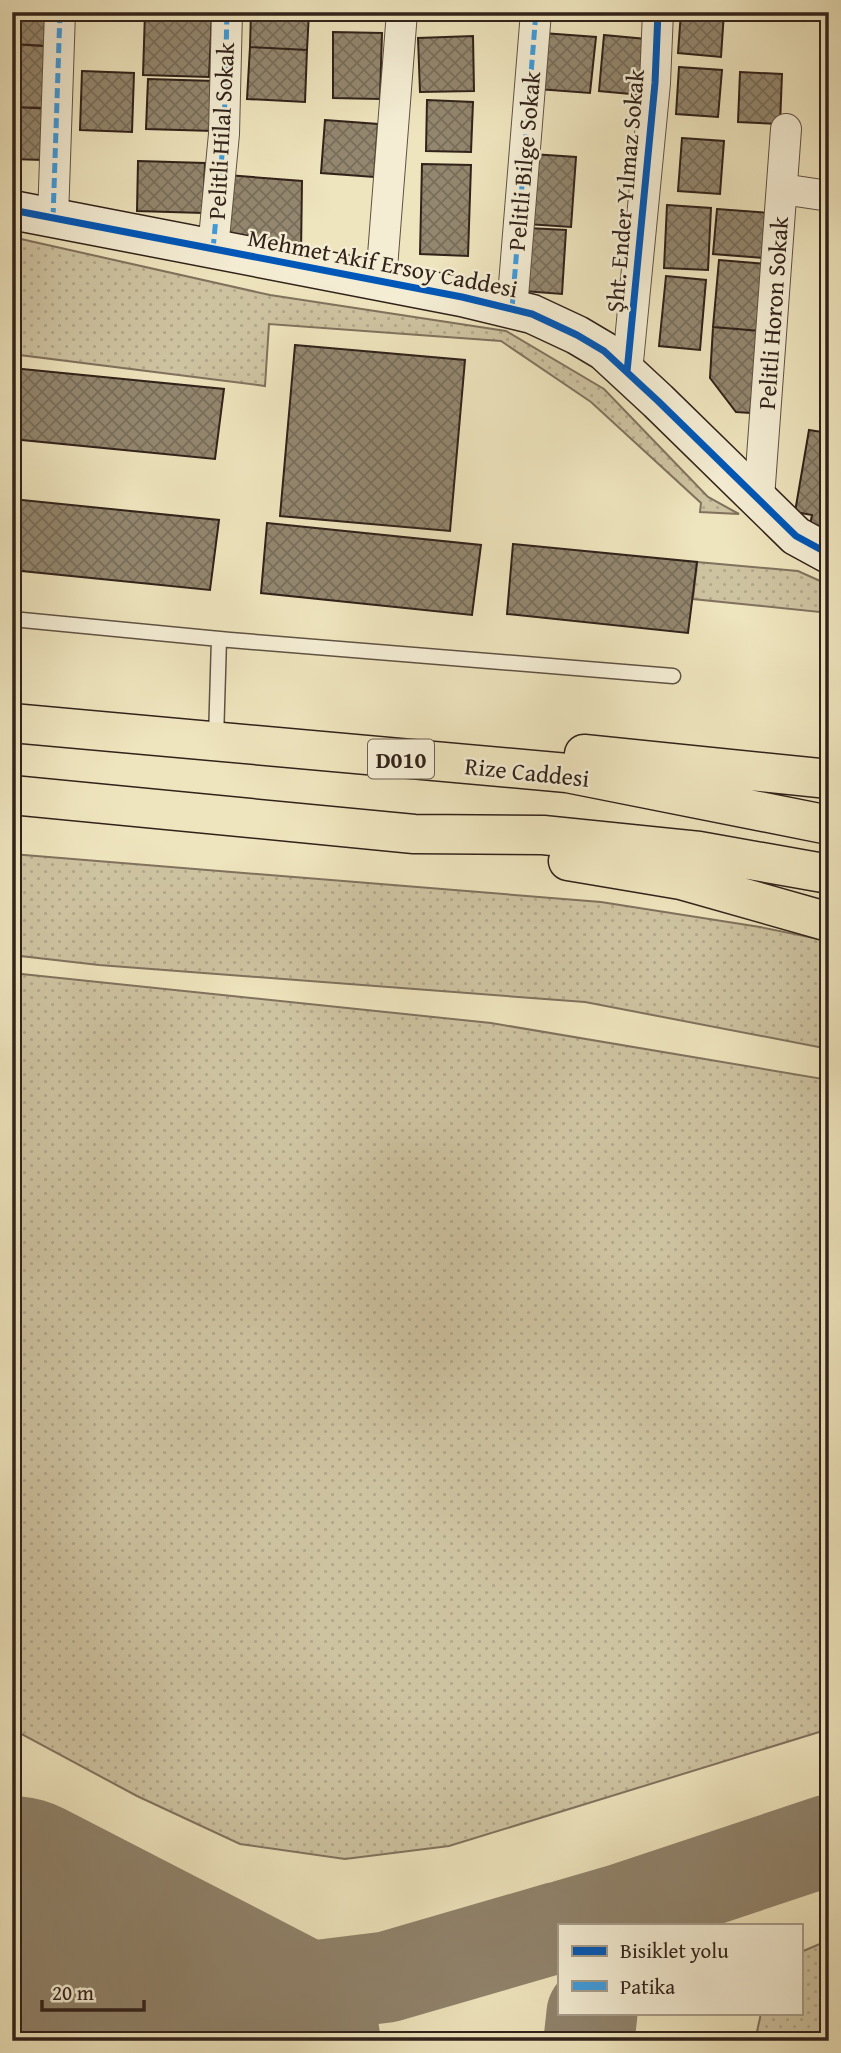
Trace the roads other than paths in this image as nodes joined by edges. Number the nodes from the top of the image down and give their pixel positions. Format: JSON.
{"nodes":[{"id":1,"x":60,"y":12,"type":"edge"},
{"id":2,"x":227,"y":12,"type":"edge"},
{"id":3,"x":402,"y":12,"type":"edge"},
{"id":4,"x":536,"y":12,"type":"edge"},
{"id":5,"x":658,"y":12,"type":"edge"},
{"id":6,"x":786,"y":129,"type":"dead end"},
{"id":7,"x":782,"y":189,"type":"junction"},
{"id":8,"x":829,"y":196,"type":"edge"},
{"id":9,"x":12,"y":210,"type":"edge"},
{"id":10,"x":53,"y":218,"type":"junction"},
{"id":11,"x":213,"y":249,"type":"junction"},
{"id":12,"x":381,"y":281,"type":"junction"},
{"id":13,"x":512,"y":309,"type":"junction"},
{"id":14,"x":627,"y":372,"type":"junction"},
{"id":15,"x":759,"y":498,"type":"junction"},
{"id":16,"x":829,"y":554,"type":"edge"},
{"id":17,"x":12,"y":620,"type":"edge"},
{"id":18,"x":219,"y":639,"type":"junction"},
{"id":19,"x":673,"y":676,"type":"dead end"},
{"id":20,"x":12,"y":723,"type":"edge"},
{"id":21,"x":216,"y":743,"type":"junction"},
{"id":22,"x":365,"y":757,"type":"junction"},
{"id":23,"x":829,"y":779,"type":"edge"},
{"id":24,"x":12,"y":795,"type":"edge"},
{"id":25,"x":829,"y":825,"type":"edge"},
{"id":26,"x":414,"y":834,"type":"junction"},
{"id":27,"x":829,"y":874,"type":"edge"},
{"id":28,"x":829,"y":922,"type":"edge"}],
"edges":[{"from":1,"to":10,"type":"street"},
{"from":2,"to":11,"type":"street","name":"Pelitli Hilal Sokak"},
{"from":3,"to":12,"type":"street"},
{"from":4,"to":13,"type":"street","name":"Pelitli Bilge Sokak"},
{"from":5,"to":14,"type":"street","name":"Şht. Ender Yılmaz Sokak"},
{"from":6,"to":7,"type":"street","name":"Pelitli Horon Sokak"},
{"from":7,"to":8,"type":"street"},
{"from":7,"to":15,"type":"street","name":"Pelitli Horon Sokak"},
{"from":9,"to":10,"type":"street","name":"Mehmet Akif Ersoy Caddesi"},
{"from":10,"to":11,"type":"street","name":"Mehmet Akif Ersoy Caddesi"},
{"from":11,"to":12,"type":"street","name":"Mehmet Akif Ersoy Caddesi"},
{"from":12,"to":13,"type":"street","name":"Mehmet Akif Ersoy Caddesi"},
{"from":13,"to":14,"type":"street","name":"Mehmet Akif Ersoy Caddesi"},
{"from":14,"to":15,"type":"street","name":"Mehmet Akif Ersoy Caddesi"},
{"from":15,"to":16,"type":"street","name":"Mehmet Akif Ersoy Caddesi"},
{"from":17,"to":18,"type":"lane"},
{"from":18,"to":19,"type":"lane"},
{"from":18,"to":21,"type":"lane"},
{"from":20,"to":21,"type":"highway","name":"Rize Caddesi","number":"D010"},
{"from":21,"to":22,"type":"highway","name":"Rize Caddesi","number":"D010"},
{"from":22,"to":23,"type":"highway"},
{"from":22,"to":25,"type":"highway","name":"Rize Caddesi","number":"D010"},
{"from":24,"to":26,"type":"highway"},
{"from":26,"to":27,"type":"highway"},
{"from":26,"to":28,"type":"highway"}]}
